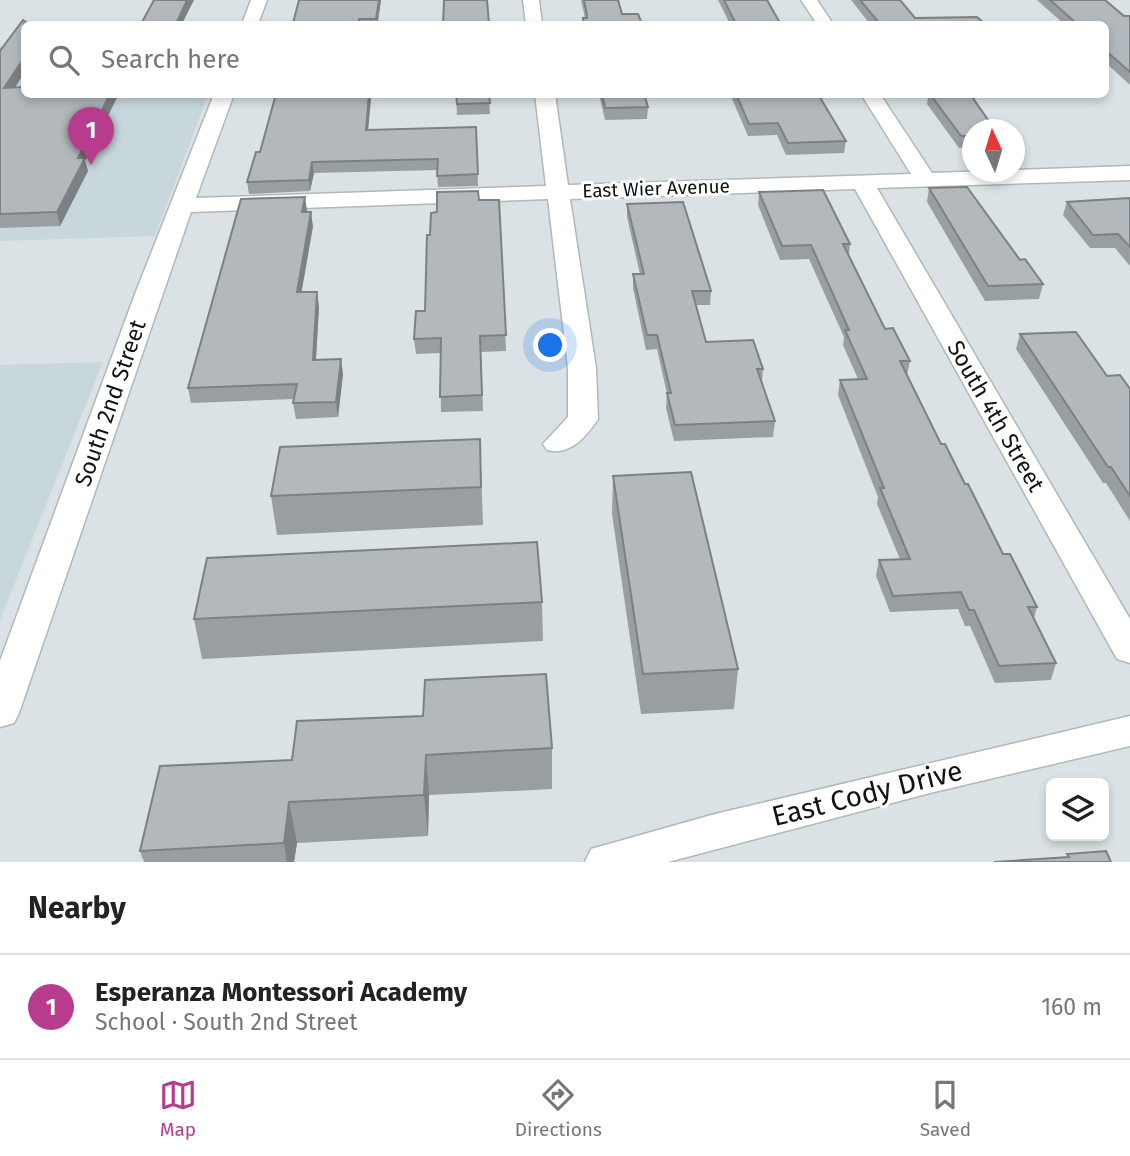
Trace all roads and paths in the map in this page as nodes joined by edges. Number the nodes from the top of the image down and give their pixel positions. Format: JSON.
{"nodes":[{"id":1,"x":259,"y":0,"type":"edge"},
{"id":2,"x":531,"y":0,"type":"edge"},
{"id":3,"x":809,"y":0,"type":"edge"},
{"id":4,"x":251,"y":21,"type":"edge"},
{"id":5,"x":534,"y":21,"type":"edge"},
{"id":6,"x":823,"y":21,"type":"edge"},
{"id":7,"x":223,"y":98,"type":"edge"},
{"id":8,"x":546,"y":98,"type":"edge"},
{"id":9,"x":873,"y":98,"type":"edge"},
{"id":10,"x":1130,"y":173,"type":"edge"},
{"id":11,"x":925,"y":178,"type":"junction"},
{"id":12,"x":862,"y":181,"type":"junction"},
{"id":13,"x":559,"y":191,"type":"junction"},
{"id":14,"x":182,"y":205,"type":"junction"},
{"id":15,"x":558,"y":444,"type":"dead end"},
{"id":16,"x":1130,"y":650,"type":"edge"},
{"id":17,"x":0,"y":713,"type":"edge"},
{"id":18,"x":1130,"y":731,"type":"edge"},
{"id":19,"x":606,"y":862,"type":"edge"}],
"edges":[{"from":1,"to":4,"type":"street"},
{"from":2,"to":5,"type":"street"},
{"from":3,"to":6,"type":"street"},
{"from":7,"to":14,"type":"street","name":"South 2nd Street"},
{"from":8,"to":13,"type":"street"},
{"from":9,"to":11,"type":"street"},
{"from":10,"to":11,"type":"street","name":"East Wier Avenue"},
{"from":11,"to":12,"type":"street","name":"East Wier Avenue"},
{"from":12,"to":13,"type":"street","name":"East Wier Avenue"},
{"from":12,"to":16,"type":"street","name":"South 4th Street"},
{"from":13,"to":14,"type":"street","name":"East Wier Avenue"},
{"from":13,"to":15,"type":"street"},
{"from":14,"to":17,"type":"street","name":"South 2nd Street"},
{"from":18,"to":19,"type":"street","name":"East Cody Drive"}]}
